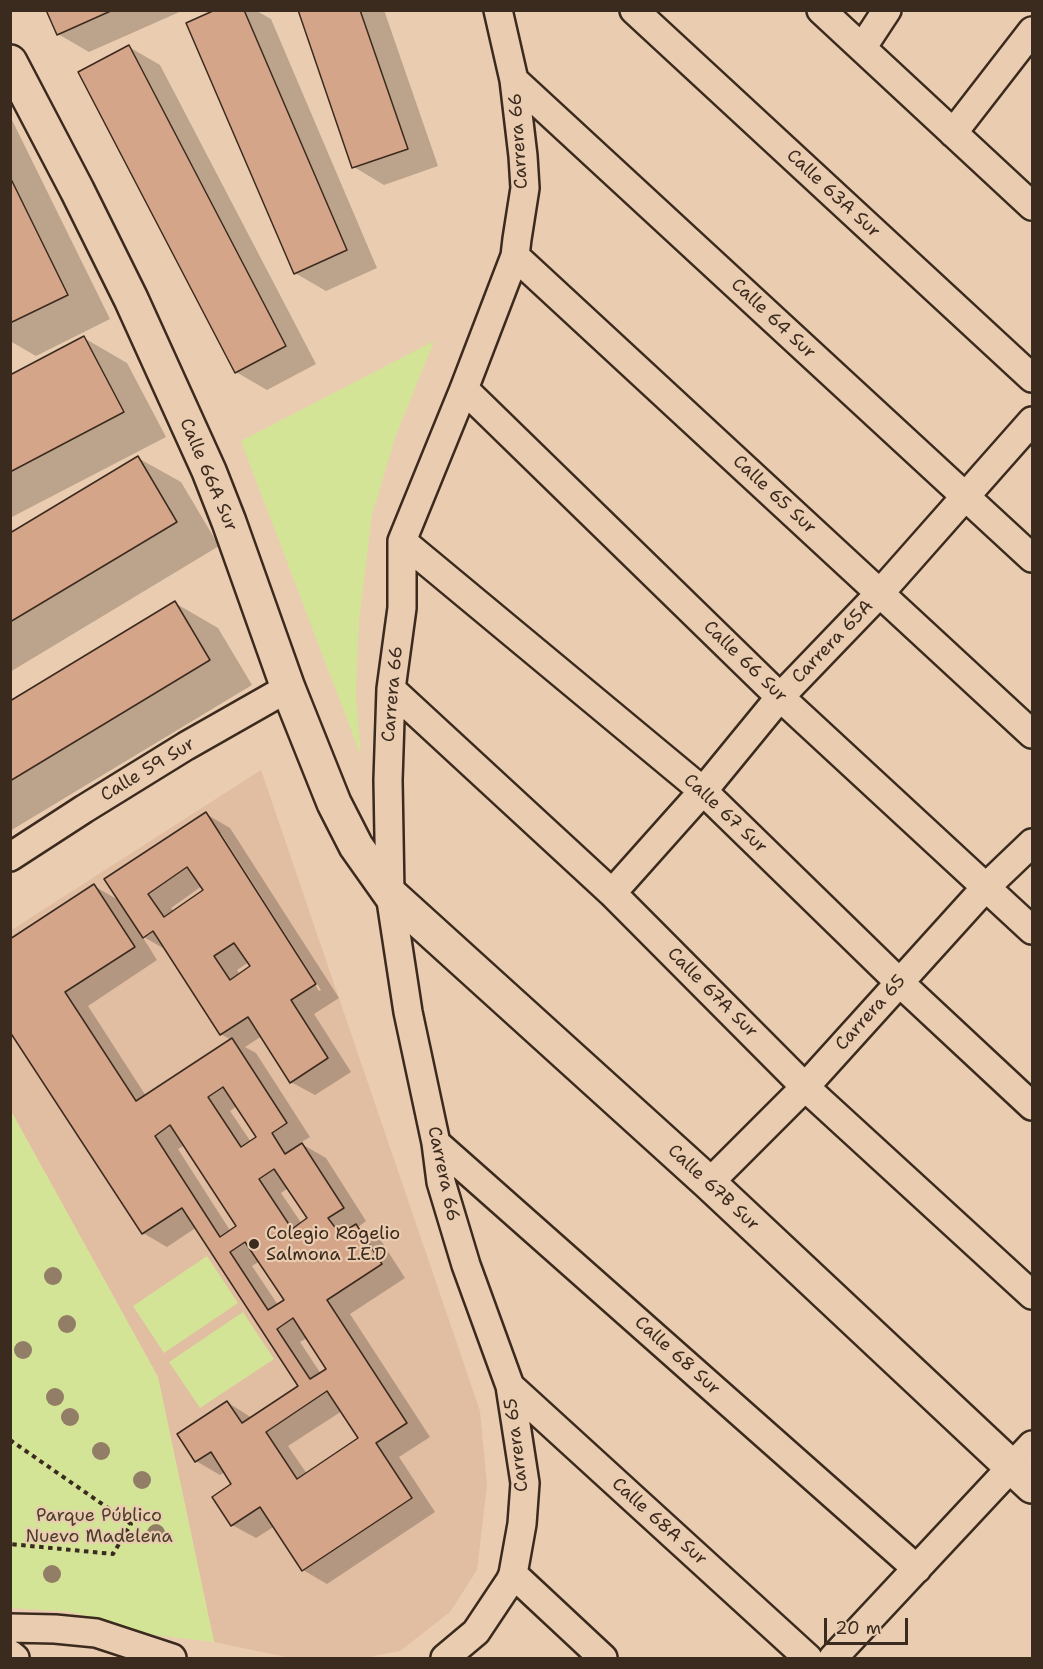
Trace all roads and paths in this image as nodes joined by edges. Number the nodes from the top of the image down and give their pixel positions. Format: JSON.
{"nodes":[{"id":1,"x":498,"y":10,"type":"edge"},
{"id":2,"x":634,"y":10,"type":"edge"},
{"id":3,"x":821,"y":10,"type":"edge"},
{"id":4,"x":887,"y":10,"type":"edge"},
{"id":5,"x":1032,"y":31,"type":"edge"},
{"id":6,"x":862,"y":48,"type":"junction"},
{"id":7,"x":10,"y":62,"type":"edge"},
{"id":8,"x":514,"y":80,"type":"junction"},
{"id":9,"x":953,"y":133,"type":"junction"},
{"id":10,"x":1032,"y":206,"type":"edge"},
{"id":11,"x":515,"y":256,"type":"junction"},
{"id":12,"x":1032,"y":378,"type":"edge"},
{"id":13,"x":464,"y":389,"type":"junction"},
{"id":14,"x":1032,"y":421,"type":"edge"},
{"id":15,"x":965,"y":496,"type":"junction"},
{"id":16,"x":402,"y":541,"type":"junction"},
{"id":17,"x":1032,"y":558,"type":"edge"},
{"id":18,"x":880,"y":592,"type":"junction"},
{"id":19,"x":288,"y":687,"type":"junction"},
{"id":20,"x":392,"y":689,"type":"junction"},
{"id":21,"x":780,"y":697,"type":"junction"},
{"id":22,"x":1032,"y":734,"type":"edge"},
{"id":23,"x":703,"y":791,"type":"junction"},
{"id":24,"x":1032,"y":843,"type":"edge"},
{"id":25,"x":10,"y":857,"type":"edge"},
{"id":26,"x":986,"y":887,"type":"junction"},
{"id":27,"x":612,"y":893,"type":"junction"},
{"id":28,"x":390,"y":894,"type":"junction"},
{"id":29,"x":1032,"y":930,"type":"edge"},
{"id":30,"x":899,"y":982,"type":"junction"},
{"id":31,"x":806,"y":1087,"type":"junction"},
{"id":32,"x":1032,"y":1106,"type":"edge"},
{"id":33,"x":436,"y":1143,"type":"junction"},
{"id":34,"x":709,"y":1183,"type":"junction"},
{"id":35,"x":1032,"y":1295,"type":"edge"},
{"id":36,"x":510,"y":1386,"type":"junction"},
{"id":37,"x":10,"y":1440,"type":"edge"},
{"id":38,"x":1026,"y":1466,"type":"edge"},
{"id":39,"x":10,"y":1544,"type":"edge"},
{"id":40,"x":917,"y":1569,"type":"junction"},
{"id":41,"x":513,"y":1574,"type":"junction"},
{"id":42,"x":10,"y":1628,"type":"edge"},
{"id":43,"x":10,"y":1654,"type":"edge"},
{"id":44,"x":15,"y":1659,"type":"edge"},
{"id":45,"x":172,"y":1659,"type":"edge"},
{"id":46,"x":445,"y":1659,"type":"edge"},
{"id":47,"x":603,"y":1659,"type":"edge"},
{"id":48,"x":808,"y":1659,"type":"edge"},
{"id":49,"x":833,"y":1659,"type":"edge"}],
"edges":[{"from":1,"to":8,"type":"street","name":"Carrera 66"},
{"from":2,"to":12,"type":"street","name":"Calle 63A Sur"},
{"from":3,"to":6,"type":"street"},
{"from":4,"to":6,"type":"street"},
{"from":5,"to":9,"type":"street"},
{"from":6,"to":9,"type":"street"},
{"from":7,"to":19,"type":"street","name":"Calle 66A Sur"},
{"from":8,"to":11,"type":"street","name":"Carrera 66"},
{"from":8,"to":15,"type":"street","name":"Calle 64 Sur"},
{"from":9,"to":10,"type":"street"},
{"from":11,"to":13,"type":"street","name":"Carrera 66"},
{"from":11,"to":18,"type":"street","name":"Calle 65 Sur"},
{"from":13,"to":16,"type":"street","name":"Carrera 66"},
{"from":13,"to":21,"type":"street","name":"Calle 66 Sur"},
{"from":14,"to":15,"type":"street","name":"Carrera 65A"},
{"from":15,"to":17,"type":"street","name":"Calle 64 Sur"},
{"from":15,"to":18,"type":"street","name":"Carrera 65A"},
{"from":16,"to":20,"type":"street","name":"Carrera 66"},
{"from":16,"to":23,"type":"street","name":"Calle 67 Sur"},
{"from":18,"to":21,"type":"street","name":"Carrera 65A"},
{"from":18,"to":22,"type":"street","name":"Calle 65 Sur"},
{"from":19,"to":25,"type":"street","name":"Calle 59 Sur"},
{"from":19,"to":28,"type":"street","name":"Calle 66A Sur"},
{"from":20,"to":27,"type":"street","name":"Calle 67A Sur"},
{"from":20,"to":28,"type":"street","name":"Carrera 66"},
{"from":21,"to":23,"type":"street","name":"Carrera 65A"},
{"from":21,"to":26,"type":"street","name":"Calle 66 Sur"},
{"from":23,"to":27,"type":"street","name":"Carrera 65A"},
{"from":23,"to":30,"type":"street","name":"Calle 67 Sur"},
{"from":24,"to":26,"type":"street","name":"Carrera 65"},
{"from":26,"to":29,"type":"street","name":"Calle 66 Sur"},
{"from":26,"to":30,"type":"street","name":"Carrera 65"},
{"from":27,"to":31,"type":"street","name":"Calle 67A Sur"},
{"from":28,"to":33,"type":"street","name":"Carrera 66"},
{"from":28,"to":34,"type":"street","name":"Calle 67B Sur"},
{"from":30,"to":31,"type":"street","name":"Carrera 65"},
{"from":30,"to":32,"type":"street","name":"Calle 67 Sur"},
{"from":31,"to":34,"type":"street","name":"Carrera 65"},
{"from":31,"to":35,"type":"street","name":"Calle 67A Sur"},
{"from":33,"to":36,"type":"street","name":"Carrera 66"},
{"from":33,"to":40,"type":"street","name":"Calle 68 Sur"},
{"from":34,"to":38,"type":"street","name":"Calle 67B Sur"},
{"from":36,"to":41,"type":"street","name":"Carrera 65"},
{"from":36,"to":48,"type":"street","name":"Calle 68A Sur"},
{"from":37,"to":39,"type":"path"},
{"from":38,"to":40,"type":"street"},
{"from":40,"to":49,"type":"street"},
{"from":41,"to":46,"type":"street","name":"Carrera 65"},
{"from":41,"to":47,"type":"street"},
{"from":42,"to":45,"type":"street"},
{"from":43,"to":44,"type":"street"}]}
